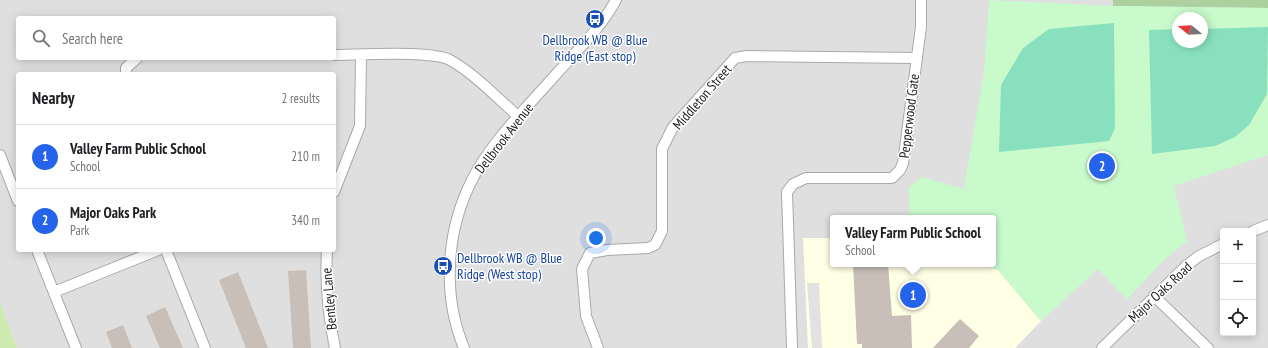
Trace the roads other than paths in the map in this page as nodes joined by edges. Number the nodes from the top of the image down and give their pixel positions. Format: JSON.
{"nodes":[{"id":1,"x":616,"y":0,"type":"edge"},
{"id":2,"x":921,"y":0,"type":"edge"},
{"id":3,"x":336,"y":55,"type":"edge"},
{"id":4,"x":361,"y":55,"type":"junction"},
{"id":5,"x":916,"y":58,"type":"junction"},
{"id":6,"x":135,"y":60,"type":"edge"},
{"id":7,"x":126,"y":72,"type":"edge"},
{"id":8,"x":519,"y":117,"type":"junction"},
{"id":9,"x":0,"y":155,"type":"edge"},
{"id":10,"x":336,"y":187,"type":"edge"},
{"id":11,"x":16,"y":196,"type":"edge"},
{"id":12,"x":1268,"y":225,"type":"edge"},
{"id":13,"x":1256,"y":230,"type":"edge"},
{"id":14,"x":1220,"y":246,"type":"edge"},
{"id":15,"x":38,"y":252,"type":"edge"},
{"id":16,"x":153,"y":252,"type":"edge"},
{"id":17,"x":167,"y":252,"type":"edge"},
{"id":18,"x":327,"y":252,"type":"edge"},
{"id":19,"x":54,"y":292,"type":"junction"},
{"id":20,"x":1154,"y":296,"type":"junction"},
{"id":21,"x":76,"y":348,"type":"edge"},
{"id":22,"x":205,"y":348,"type":"edge"},
{"id":23,"x":335,"y":348,"type":"edge"},
{"id":24,"x":464,"y":348,"type":"edge"},
{"id":25,"x":598,"y":348,"type":"edge"},
{"id":26,"x":792,"y":348,"type":"edge"},
{"id":27,"x":1102,"y":348,"type":"edge"},
{"id":28,"x":1208,"y":348,"type":"edge"}],
"edges":[{"from":1,"to":8,"type":"street","name":"Dellbrook Avenue"},
{"from":2,"to":5,"type":"street","name":"Pepperwood Gate"},
{"from":3,"to":4,"type":"street"},
{"from":4,"to":8,"type":"street"},
{"from":4,"to":10,"type":"street"},
{"from":5,"to":25,"type":"street","name":"Middleton Street"},
{"from":5,"to":26,"type":"street","name":"Pepperwood Gate"},
{"from":6,"to":7,"type":"street"},
{"from":8,"to":24,"type":"street","name":"Dellbrook Avenue"},
{"from":9,"to":11,"type":"street"},
{"from":12,"to":13,"type":"street"},
{"from":14,"to":20,"type":"street","name":"Major Oaks Road"},
{"from":15,"to":19,"type":"street"},
{"from":16,"to":19,"type":"street"},
{"from":17,"to":22,"type":"street"},
{"from":18,"to":23,"type":"street","name":"Bentley Lane"},
{"from":19,"to":21,"type":"street"},
{"from":20,"to":27,"type":"street","name":"Major Oaks Road"},
{"from":20,"to":28,"type":"street"}]}
